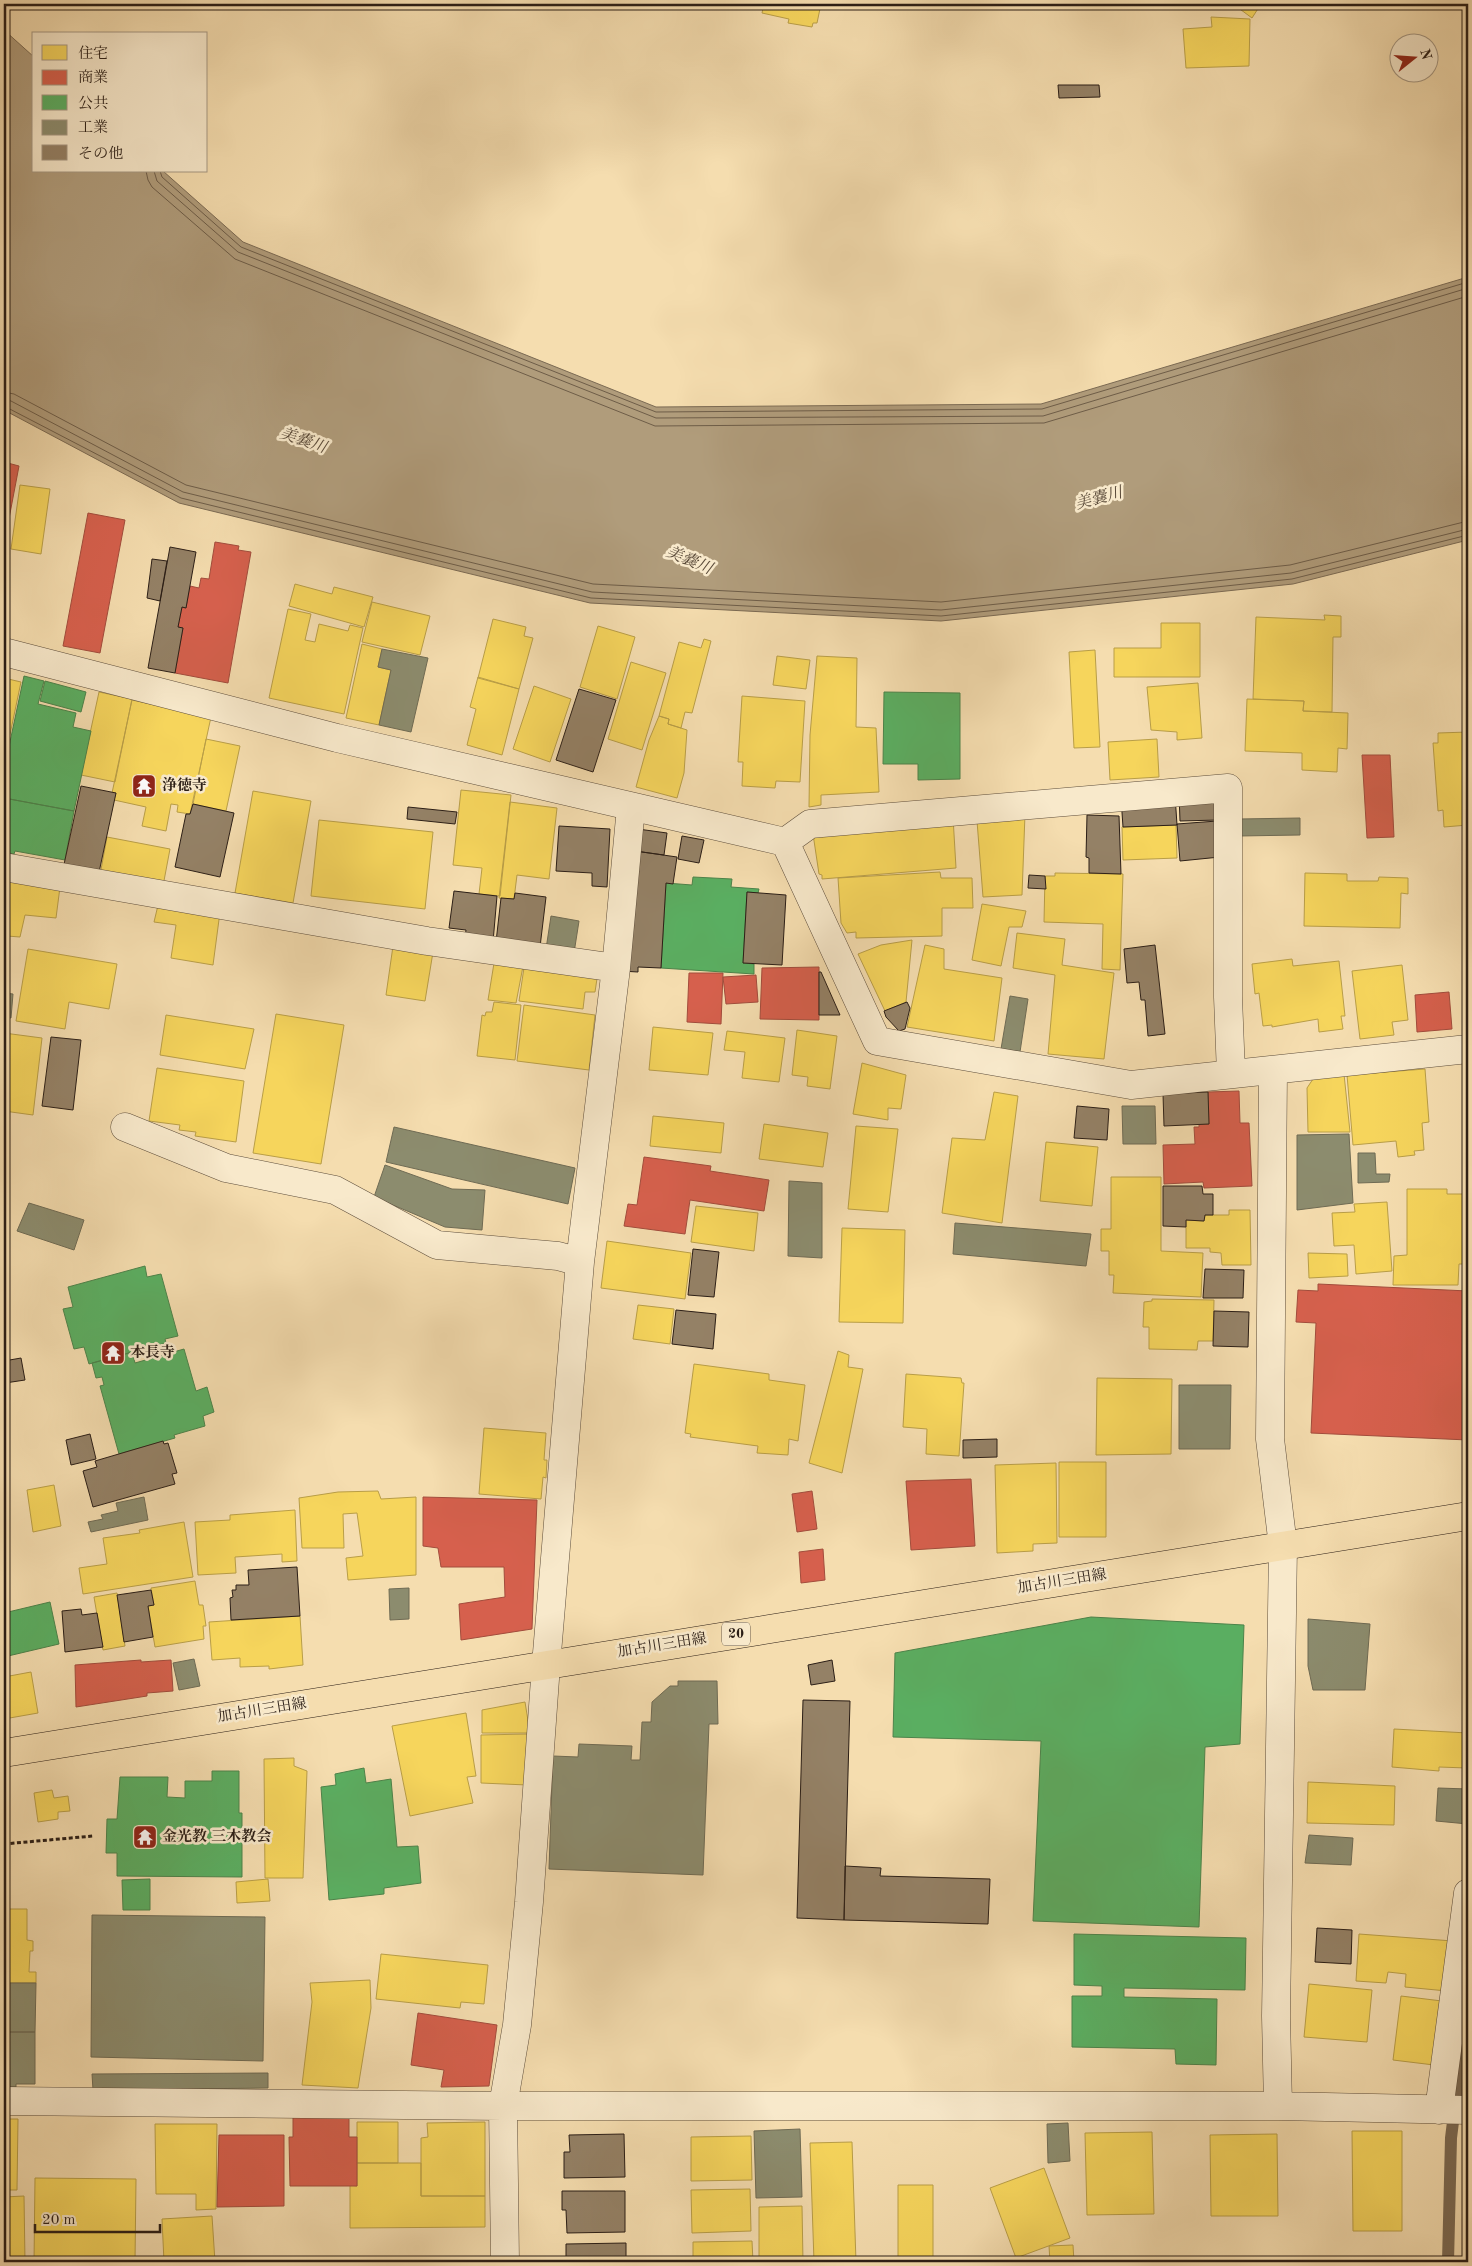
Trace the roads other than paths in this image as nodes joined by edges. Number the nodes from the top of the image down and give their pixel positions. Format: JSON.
{"nodes":[{"id":1,"x":4,"y":652,"type":"edge"},
{"id":2,"x":631,"y":806,"type":"junction"},
{"id":3,"x":785,"y":842,"type":"junction"},
{"id":4,"x":4,"y":867,"type":"edge"},
{"id":5,"x":616,"y":968,"type":"junction"},
{"id":6,"x":1468,"y":1049,"type":"edge"},
{"id":7,"x":1273,"y":1070,"type":"junction"},
{"id":8,"x":1230,"y":1074,"type":"junction"},
{"id":9,"x":125,"y":1127,"type":"dead end"},
{"id":10,"x":580,"y":1262,"type":"junction"},
{"id":11,"x":1468,"y":1516,"type":"edge"},
{"id":12,"x":1284,"y":1546,"type":"junction"},
{"id":13,"x":546,"y":1665,"type":"junction"},
{"id":14,"x":4,"y":1753,"type":"edge"},
{"id":15,"x":1468,"y":1893,"type":"edge"},
{"id":16,"x":4,"y":2101,"type":"edge"},
{"id":17,"x":503,"y":2106,"type":"junction"},
{"id":18,"x":1278,"y":2106,"type":"junction"},
{"id":19,"x":1439,"y":2110,"type":"junction"},
{"id":20,"x":1468,"y":2110,"type":"edge"},
{"id":21,"x":505,"y":2262,"type":"edge"}],
"edges":[{"from":1,"to":2,"type":"street"},
{"from":2,"to":3,"type":"street"},
{"from":2,"to":5,"type":"street"},
{"from":3,"to":8,"type":"street"},
{"from":3,"to":8,"type":"street"},
{"from":4,"to":5,"type":"street"},
{"from":5,"to":10,"type":"street"},
{"from":6,"to":7,"type":"street"},
{"from":7,"to":8,"type":"street"},
{"from":7,"to":12,"type":"street"},
{"from":9,"to":10,"type":"street"},
{"from":10,"to":13,"type":"street"},
{"from":11,"to":12,"type":"main road","name":"加古川三田線","number":"20"},
{"from":12,"to":13,"type":"main road","name":"加古川三田線","number":"20"},
{"from":12,"to":18,"type":"street"},
{"from":13,"to":14,"type":"main road","name":"加古川三田線","number":"20"},
{"from":13,"to":17,"type":"street"},
{"from":15,"to":19,"type":"street"},
{"from":16,"to":17,"type":"street"},
{"from":17,"to":18,"type":"street"},
{"from":17,"to":21,"type":"street"},
{"from":18,"to":19,"type":"street"},
{"from":19,"to":20,"type":"street"}]}
